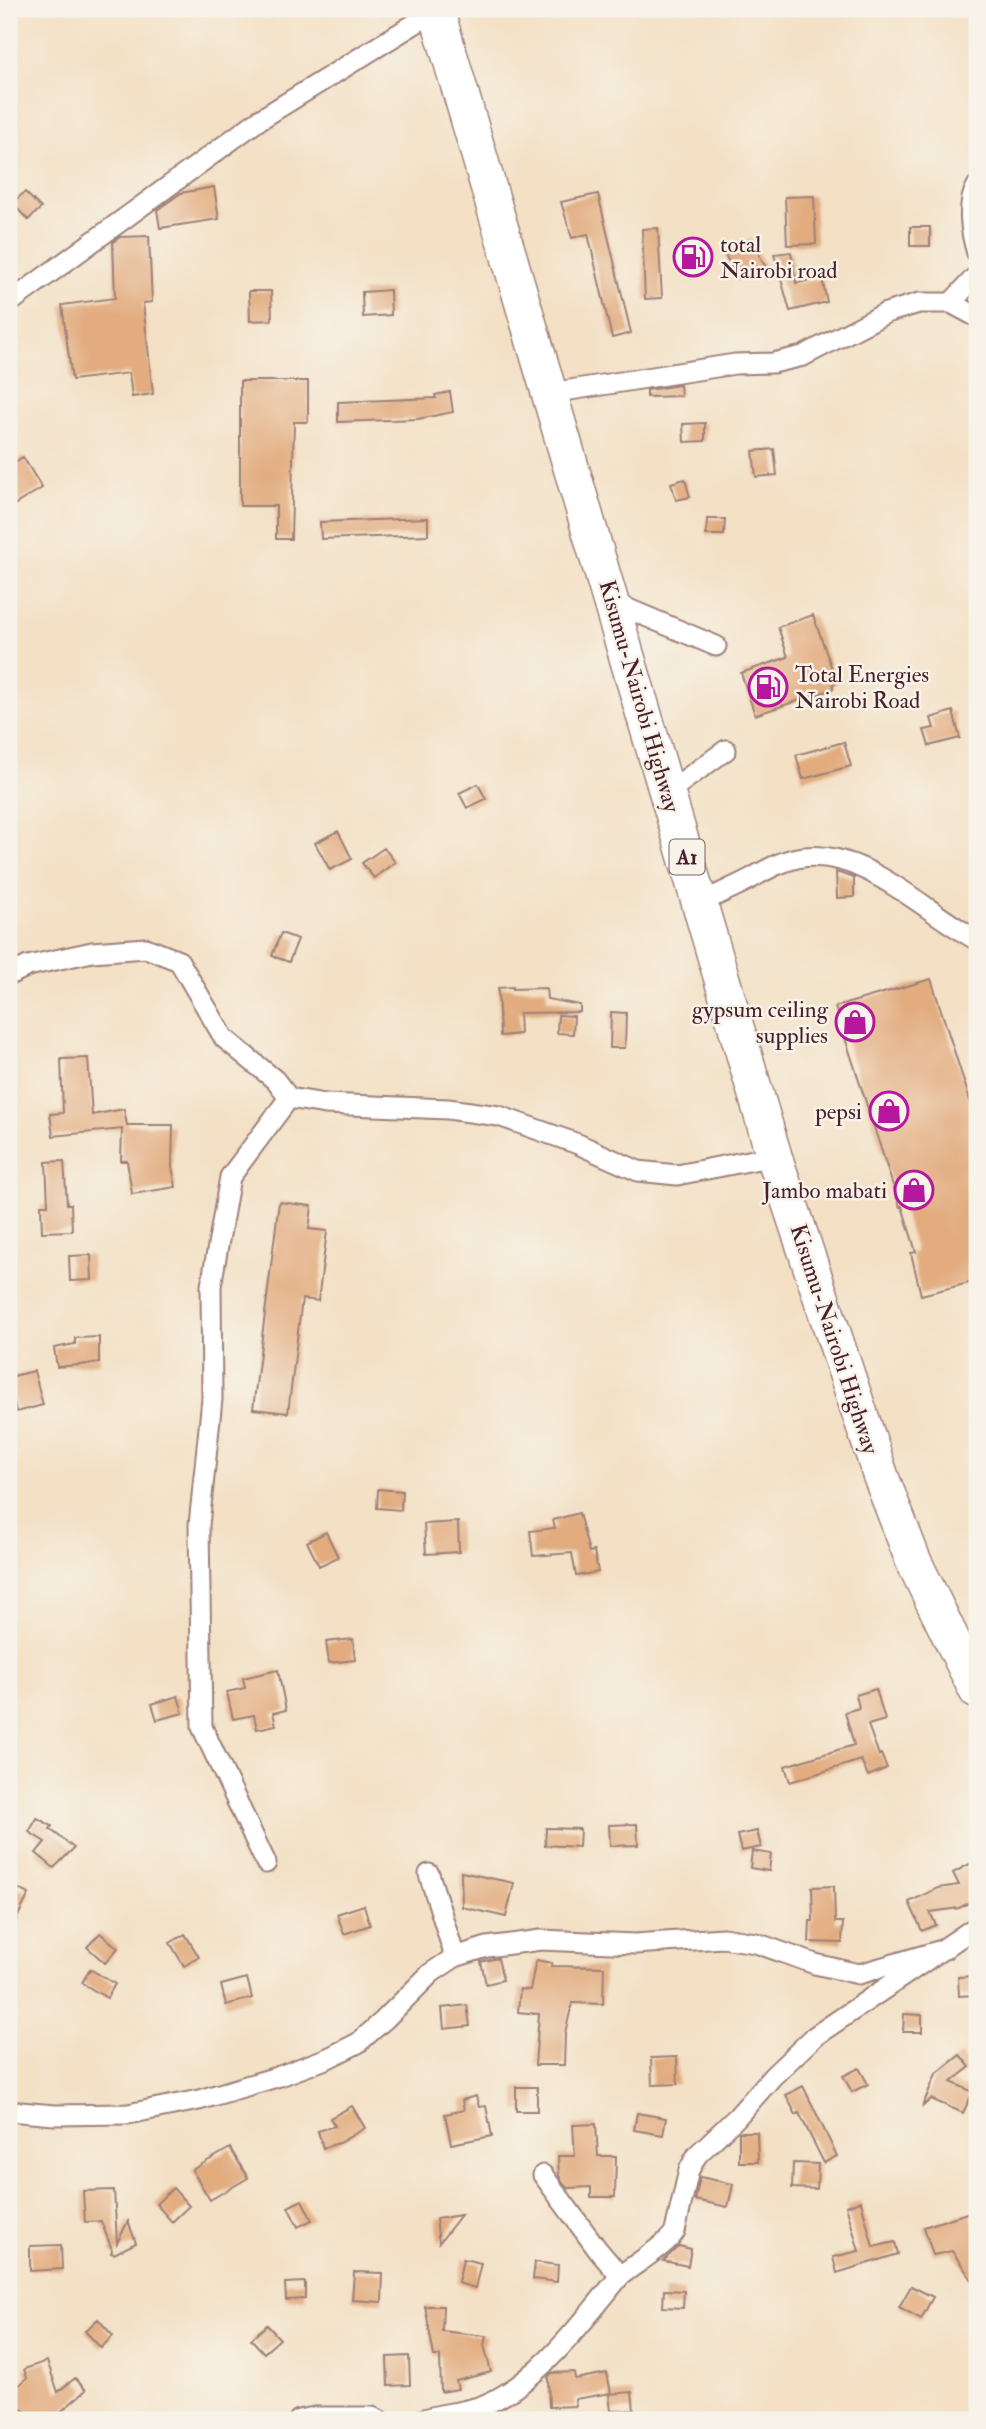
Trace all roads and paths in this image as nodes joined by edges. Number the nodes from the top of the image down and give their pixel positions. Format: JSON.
{"nodes":[{"id":1,"x":437,"y":9,"type":"edge"},
{"id":2,"x":977,"y":186,"type":"edge"},
{"id":3,"x":977,"y":253,"type":"edge"},
{"id":4,"x":977,"y":275,"type":"edge"},
{"id":5,"x":9,"y":303,"type":"edge"},
{"id":6,"x":951,"y":303,"type":"junction"},
{"id":7,"x":977,"y":317,"type":"edge"},
{"id":8,"x":551,"y":393,"type":"junction"},
{"id":9,"x":612,"y":602,"type":"junction"},
{"id":10,"x":716,"y":646,"type":"dead end"},
{"id":11,"x":726,"y":750,"type":"dead end"},
{"id":12,"x":668,"y":792,"type":"junction"},
{"id":13,"x":700,"y":903,"type":"junction"},
{"id":14,"x":977,"y":940,"type":"edge"},
{"id":15,"x":9,"y":975,"type":"edge"},
{"id":16,"x":289,"y":1098,"type":"junction"},
{"id":17,"x":774,"y":1156,"type":"junction"},
{"id":18,"x":977,"y":1691,"type":"edge"},
{"id":19,"x":266,"y":1863,"type":"dead end"},
{"id":20,"x":429,"y":1874,"type":"dead end"},
{"id":21,"x":977,"y":1926,"type":"edge"},
{"id":22,"x":944,"y":1949,"type":"junction"},
{"id":23,"x":455,"y":1957,"type":"junction"},
{"id":24,"x":9,"y":2111,"type":"edge"},
{"id":25,"x":543,"y":2175,"type":"dead end"},
{"id":26,"x":620,"y":2276,"type":"junction"},
{"id":27,"x":299,"y":2420,"type":"edge"},
{"id":28,"x":379,"y":2420,"type":"edge"},
{"id":29,"x":421,"y":2420,"type":"edge"}],
"edges":[{"from":1,"to":5,"type":"street"},
{"from":1,"to":8,"type":"highway","name":"Kisumu-Nairobi Highway","number":"A1"},
{"from":2,"to":3,"type":"street"},
{"from":4,"to":6,"type":"street"},
{"from":6,"to":7,"type":"street"},
{"from":6,"to":8,"type":"street"},
{"from":8,"to":9,"type":"highway","name":"Kisumu-Nairobi Highway","number":"A1"},
{"from":9,"to":10,"type":"street"},
{"from":9,"to":12,"type":"highway","name":"Kisumu-Nairobi Highway","number":"A1"},
{"from":11,"to":12,"type":"street"},
{"from":12,"to":13,"type":"highway","name":"Kisumu-Nairobi Highway","number":"A1"},
{"from":13,"to":14,"type":"street"},
{"from":13,"to":17,"type":"highway","name":"Kisumu-Nairobi Highway","number":"A1"},
{"from":15,"to":16,"type":"street"},
{"from":16,"to":17,"type":"street"},
{"from":16,"to":19,"type":"street"},
{"from":17,"to":18,"type":"highway","name":"Kisumu-Nairobi Highway","number":"A1"},
{"from":20,"to":23,"type":"street"},
{"from":21,"to":22,"type":"street"},
{"from":22,"to":23,"type":"street"},
{"from":22,"to":26,"type":"street"},
{"from":23,"to":24,"type":"street"},
{"from":25,"to":26,"type":"street"},
{"from":26,"to":29,"type":"street"},
{"from":27,"to":28,"type":"street"}]}
